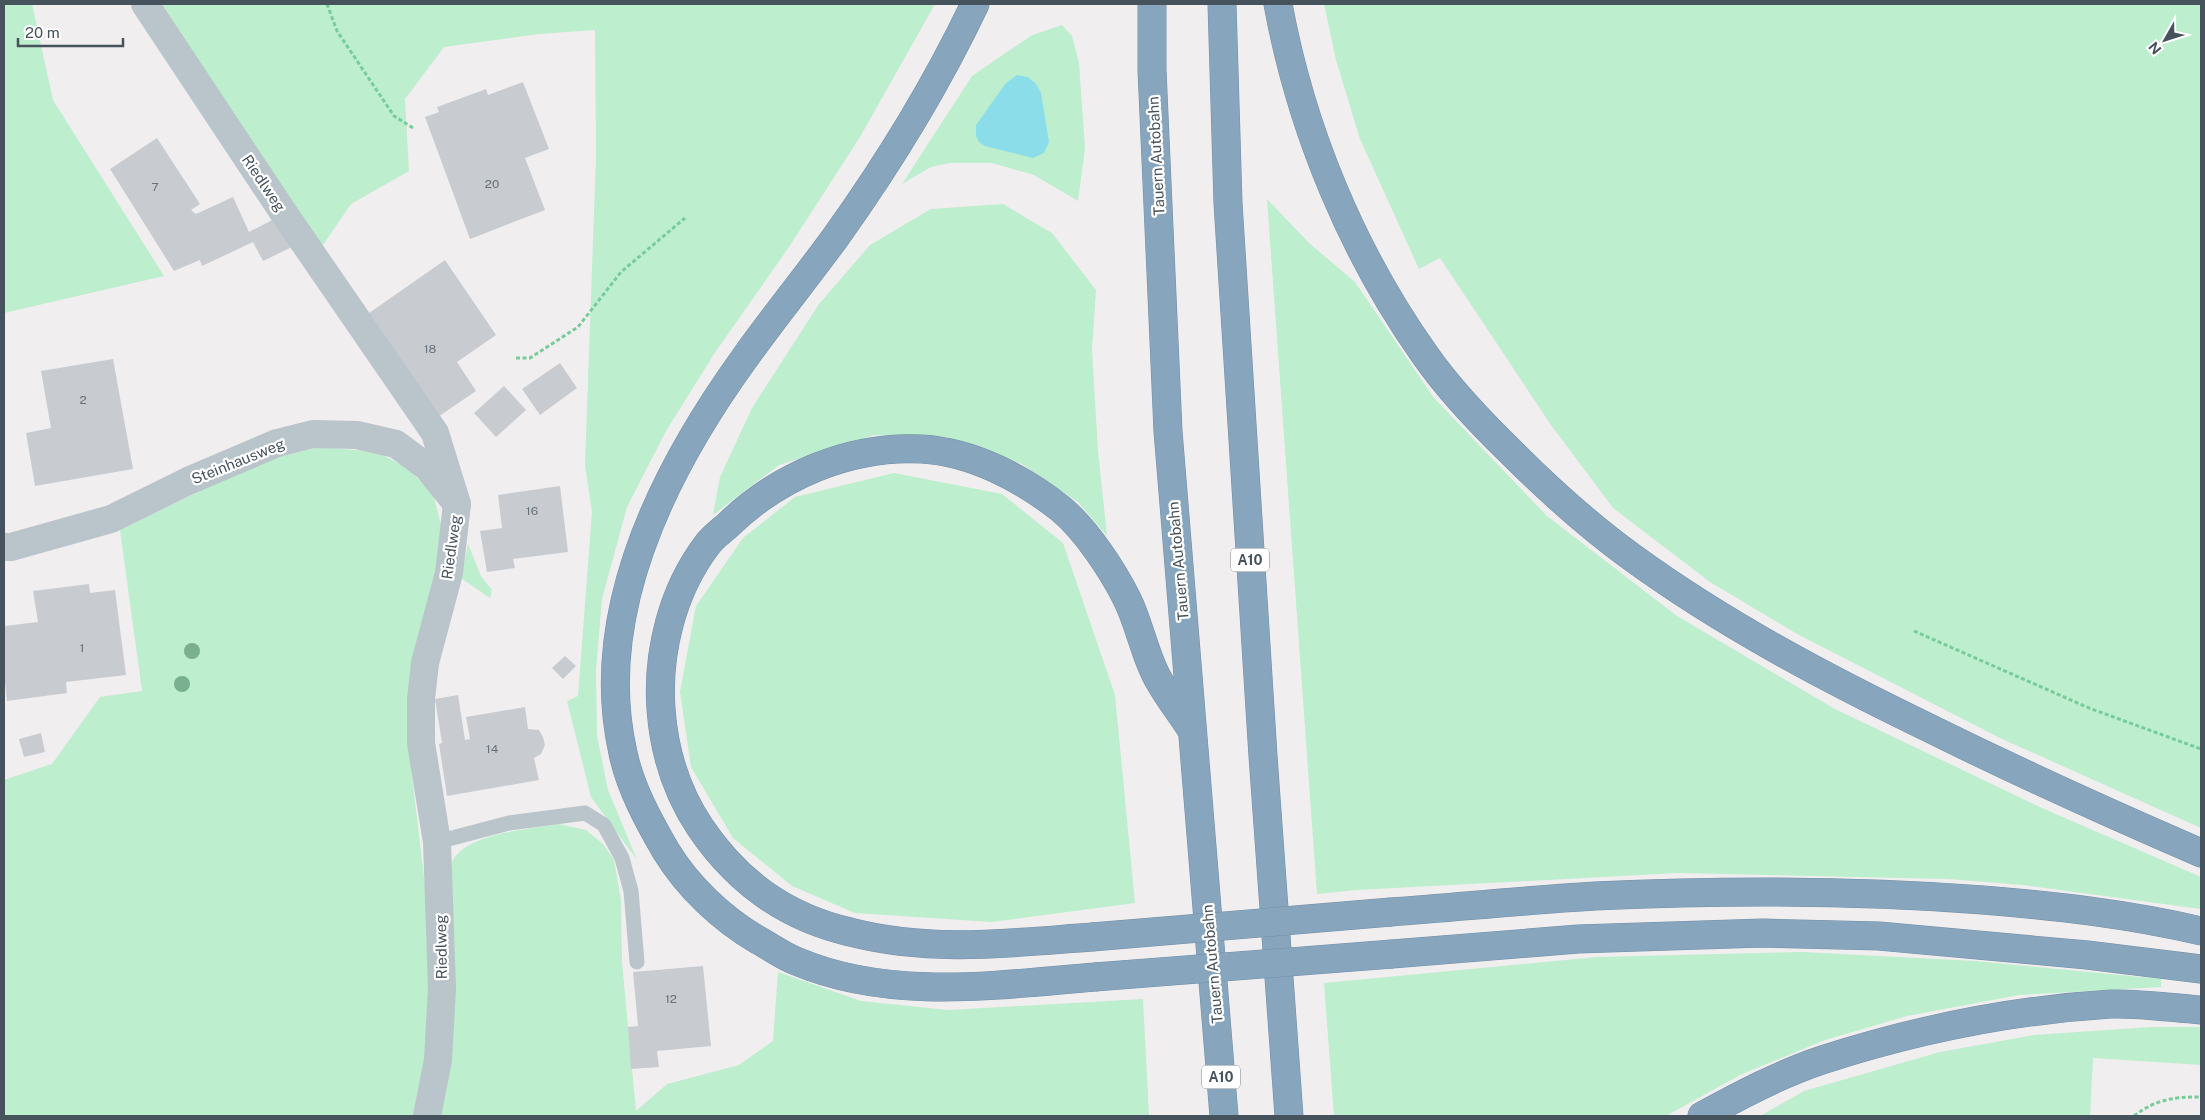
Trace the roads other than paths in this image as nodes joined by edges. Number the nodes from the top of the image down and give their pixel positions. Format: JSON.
{"nodes":[{"id":1,"x":145,"y":4,"type":"edge"},
{"id":2,"x":975,"y":4,"type":"edge"},
{"id":3,"x":1152,"y":4,"type":"edge"},
{"id":4,"x":1222,"y":4,"type":"edge"},
{"id":5,"x":1278,"y":4,"type":"edge"},
{"id":6,"x":457,"y":504,"type":"junction"},
{"id":7,"x":4,"y":547,"type":"edge"},
{"id":8,"x":1192,"y":729,"type":"junction"},
{"id":9,"x":437,"y":842,"type":"junction"},
{"id":10,"x":2201,"y":854,"type":"edge"},
{"id":11,"x":2201,"y":931,"type":"edge"},
{"id":12,"x":637,"y":962,"type":"dead end"},
{"id":13,"x":2201,"y":969,"type":"edge"},
{"id":14,"x":2201,"y":1010,"type":"edge"},
{"id":15,"x":427,"y":1116,"type":"edge"},
{"id":16,"x":1224,"y":1116,"type":"edge"},
{"id":17,"x":1289,"y":1116,"type":"edge"},
{"id":18,"x":1702,"y":1116,"type":"edge"}],
"edges":[{"from":1,"to":6,"type":"street","name":"Riedlweg"},
{"from":2,"to":13,"type":"highway","bridge":true},
{"from":3,"to":8,"type":"highway","name":"Tauern Autobahn","number":"A10"},
{"from":4,"to":17,"type":"highway","number":"A10"},
{"from":5,"to":10,"type":"highway"},
{"from":6,"to":7,"type":"street","name":"Steinhausweg"},
{"from":6,"to":9,"type":"street","name":"Riedlweg"},
{"from":8,"to":11,"type":"highway","bridge":true},
{"from":8,"to":16,"type":"highway","name":"Tauern Autobahn","number":"A10"},
{"from":9,"to":12,"type":"lane"},
{"from":9,"to":15,"type":"street","name":"Riedlweg"},
{"from":14,"to":18,"type":"highway"}]}
